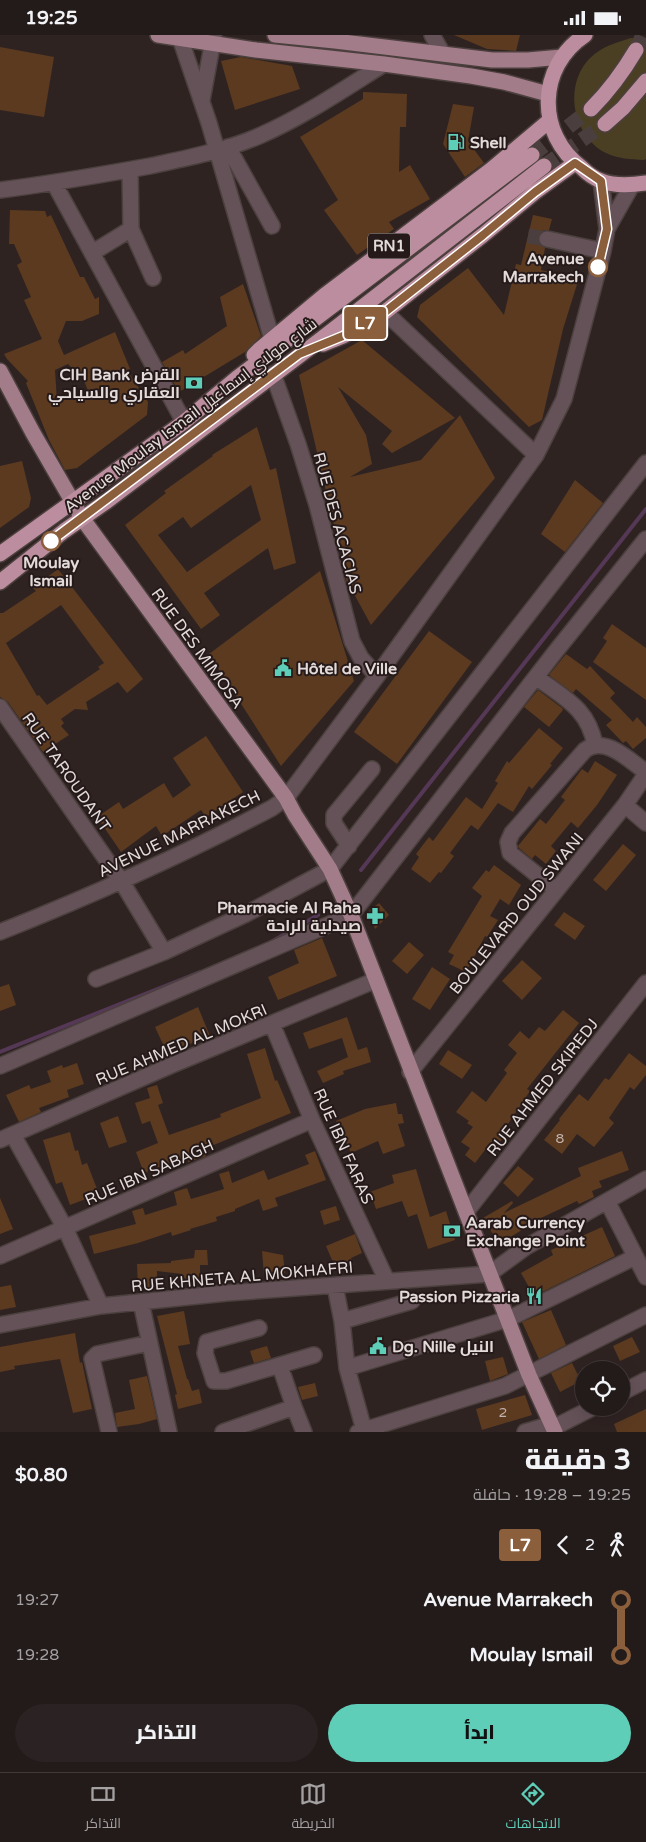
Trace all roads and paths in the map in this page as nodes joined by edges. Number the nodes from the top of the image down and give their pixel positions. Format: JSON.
{"nodes":[{"id":1,"x":158,"y":35,"type":"edge"},
{"id":2,"x":275,"y":35,"type":"edge"},
{"id":3,"x":432,"y":35,"type":"edge"},
{"id":4,"x":585,"y":35,"type":"edge"},
{"id":5,"x":180,"y":36,"type":"edge"},
{"id":6,"x":213,"y":39,"type":"edge"},
{"id":7,"x":636,"y":50,"type":"tunnel mouth"},
{"id":8,"x":443,"y":54,"type":"junction"},
{"id":9,"x":562,"y":57,"type":"junction"},
{"id":10,"x":384,"y":63,"type":"junction"},
{"id":11,"x":646,"y":81,"type":"edge"},
{"id":12,"x":548,"y":94,"type":"junction"},
{"id":13,"x":202,"y":101,"type":"junction"},
{"id":14,"x":590,"y":109,"type":"tunnel mouth"},
{"id":15,"x":549,"y":121,"type":"junction"},
{"id":16,"x":605,"y":124,"type":"tunnel mouth"},
{"id":17,"x":222,"y":149,"type":"junction"},
{"id":18,"x":532,"y":155,"type":"tunnel mouth"},
{"id":19,"x":575,"y":163,"type":"junction"},
{"id":20,"x":544,"y":166,"type":"tunnel mouth"},
{"id":21,"x":130,"y":170,"type":"junction"},
{"id":22,"x":601,"y":181,"type":"junction"},
{"id":23,"x":54,"y":183,"type":"junction"},
{"id":24,"x":639,"y":184,"type":"edge"},
{"id":25,"x":0,"y":190,"type":"edge"},
{"id":26,"x":272,"y":226,"type":"dead end"},
{"id":27,"x":131,"y":229,"type":"junction"},
{"id":28,"x":607,"y":229,"type":"junction"},
{"id":29,"x":547,"y":239,"type":"tunnel mouth"},
{"id":30,"x":603,"y":251,"type":"junction"},
{"id":31,"x":92,"y":253,"type":"junction"},
{"id":32,"x":153,"y":278,"type":"dead end"},
{"id":33,"x":385,"y":312,"type":"junction"},
{"id":34,"x":272,"y":339,"type":"junction"},
{"id":35,"x":299,"y":354,"type":"junction"},
{"id":36,"x":0,"y":371,"type":"edge"},
{"id":37,"x":273,"y":374,"type":"junction"},
{"id":38,"x":237,"y":378,"type":"junction"},
{"id":39,"x":184,"y":422,"type":"junction"},
{"id":40,"x":536,"y":455,"type":"junction"},
{"id":41,"x":646,"y":463,"type":"edge"},
{"id":42,"x":73,"y":503,"type":"junction"},
{"id":43,"x":82,"y":518,"type":"junction"},
{"id":44,"x":646,"y":539,"type":"edge"},
{"id":45,"x":0,"y":554,"type":"edge"},
{"id":46,"x":0,"y":582,"type":"edge"},
{"id":47,"x":377,"y":676,"type":"junction"},
{"id":48,"x":536,"y":677,"type":"junction"},
{"id":49,"x":0,"y":707,"type":"edge"},
{"id":50,"x":595,"y":745,"type":"junction"},
{"id":51,"x":372,"y":769,"type":"dead end"},
{"id":52,"x":646,"y":773,"type":"edge"},
{"id":53,"x":286,"y":798,"type":"junction"},
{"id":54,"x":625,"y":805,"type":"junction"},
{"id":55,"x":646,"y":823,"type":"edge"},
{"id":56,"x":349,"y":845,"type":"junction"},
{"id":57,"x":330,"y":869,"type":"junction"},
{"id":58,"x":122,"y":882,"type":"junction"},
{"id":59,"x":556,"y":890,"type":"junction"},
{"id":60,"x":351,"y":915,"type":"junction"},
{"id":61,"x":0,"y":932,"type":"edge"},
{"id":62,"x":164,"y":952,"type":"junction"},
{"id":63,"x":96,"y":979,"type":"dead end"},
{"id":64,"x":376,"y":980,"type":"junction"},
{"id":65,"x":644,"y":990,"type":"edge"},
{"id":66,"x":272,"y":1024,"type":"junction"},
{"id":67,"x":0,"y":1066,"type":"edge"},
{"id":68,"x":410,"y":1072,"type":"junction"},
{"id":69,"x":312,"y":1120,"type":"junction"},
{"id":70,"x":6,"y":1137,"type":"edge"},
{"id":71,"x":646,"y":1179,"type":"edge"},
{"id":72,"x":606,"y":1201,"type":"junction"},
{"id":73,"x":466,"y":1212,"type":"junction"},
{"id":74,"x":65,"y":1228,"type":"junction"},
{"id":75,"x":0,"y":1256,"type":"edge"},
{"id":76,"x":635,"y":1257,"type":"junction"},
{"id":77,"x":489,"y":1274,"type":"junction"},
{"id":78,"x":646,"y":1277,"type":"edge"},
{"id":79,"x":386,"y":1281,"type":"junction"},
{"id":80,"x":335,"y":1286,"type":"junction"},
{"id":81,"x":412,"y":1301,"type":"dead end"},
{"id":82,"x":141,"y":1302,"type":"junction"},
{"id":83,"x":101,"y":1306,"type":"junction"},
{"id":84,"x":646,"y":1315,"type":"edge"},
{"id":85,"x":508,"y":1319,"type":"junction"},
{"id":86,"x":342,"y":1321,"type":"junction"},
{"id":87,"x":0,"y":1325,"type":"edge"},
{"id":88,"x":259,"y":1328,"type":"dead end"},
{"id":89,"x":149,"y":1343,"type":"junction"},
{"id":90,"x":314,"y":1355,"type":"dead end"},
{"id":91,"x":280,"y":1366,"type":"junction"},
{"id":92,"x":346,"y":1368,"type":"junction"},
{"id":93,"x":529,"y":1375,"type":"junction"},
{"id":94,"x":646,"y":1380,"type":"edge"},
{"id":95,"x":630,"y":1388,"type":"edge"},
{"id":96,"x":294,"y":1407,"type":"junction"},
{"id":97,"x":576,"y":1416,"type":"edge"},
{"id":98,"x":395,"y":1427,"type":"edge"},
{"id":99,"x":553,"y":1428,"type":"edge"},
{"id":100,"x":361,"y":1431,"type":"edge"},
{"id":101,"x":110,"y":1432,"type":"edge"},
{"id":102,"x":169,"y":1432,"type":"edge"},
{"id":103,"x":223,"y":1432,"type":"edge"},
{"id":104,"x":304,"y":1432,"type":"edge"},
{"id":105,"x":525,"y":1432,"type":"edge"}],
"edges":[{"from":1,"to":5,"type":"main road"},
{"from":2,"to":8,"type":"main road"},
{"from":3,"to":8,"type":"street"},
{"from":4,"to":9,"type":"highway"},
{"from":5,"to":6,"type":"main road"},
{"from":5,"to":13,"type":"street"},
{"from":6,"to":10,"type":"main road"},
{"from":6,"to":13,"type":"street"},
{"from":7,"to":14,"type":"highway"},
{"from":8,"to":9,"type":"main road"},
{"from":9,"to":12,"type":"highway"},
{"from":10,"to":12,"type":"main road"},
{"from":10,"to":17,"type":"street"},
{"from":11,"to":16,"type":"highway"},
{"from":12,"to":15,"type":"highway"},
{"from":13,"to":17,"type":"street"},
{"from":15,"to":19,"type":"highway"},
{"from":15,"to":34,"type":"highway","number":"RN1"},
{"from":17,"to":21,"type":"street"},
{"from":17,"to":26,"type":"street"},
{"from":17,"to":34,"type":"street"},
{"from":18,"to":38,"type":"highway","name":"Avenue Moulay Ismail شارع مولاي إسماعيل"},
{"from":19,"to":22,"type":"highway"},
{"from":19,"to":33,"type":"highway"},
{"from":20,"to":35,"type":"highway","name":"Avenue Moulay Ismail شارع مولاي إسماعيل"},
{"from":21,"to":23,"type":"street"},
{"from":21,"to":27,"type":"street"},
{"from":22,"to":24,"type":"highway"},
{"from":22,"to":28,"type":"street","name":"AVENUE MARRAKECH"},
{"from":23,"to":25,"type":"street"},
{"from":23,"to":31,"type":"street"},
{"from":24,"to":28,"type":"street","name":"AVENUE MARRAKECH"},
{"from":27,"to":31,"type":"street"},
{"from":27,"to":32,"type":"street"},
{"from":28,"to":30,"type":"street","name":"AVENUE MARRAKECH"},
{"from":29,"to":30,"type":"street"},
{"from":30,"to":40,"type":"street","name":"AVENUE MARRAKECH"},
{"from":31,"to":39,"type":"street"},
{"from":33,"to":35,"type":"highway"},
{"from":33,"to":40,"type":"street"},
{"from":34,"to":38,"type":"highway","number":"RN1"},
{"from":35,"to":37,"type":"highway","name":"Avenue Moulay Ismail شارع مولاي إسماعيل"},
{"from":36,"to":42,"type":"main road","name":"RUE DES MIMOSA"},
{"from":37,"to":43,"type":"highway","name":"Avenue Moulay Ismail شارع مولاي إسماعيل"},
{"from":37,"to":47,"type":"street","name":"RUE DES ACACIAS"},
{"from":38,"to":39,"type":"highway","name":"Avenue Moulay Ismail شارع مولاي إسماعيل","number":"RN1"},
{"from":39,"to":42,"type":"highway","name":"Avenue Moulay Ismail شارع مولاي إسماعيل","number":"RN1"},
{"from":40,"to":47,"type":"street","name":"AVENUE MARRAKECH"},
{"from":41,"to":56,"type":"street"},
{"from":42,"to":43,"type":"main road","name":"RUE DES MIMOSA"},
{"from":42,"to":45,"type":"highway","name":"Avenue Moulay Ismail شارع مولاي إسماعيل","number":"RN1"},
{"from":43,"to":46,"type":"highway","name":"Avenue Moulay Ismail شارع مولاي إسماعيل"},
{"from":43,"to":53,"type":"main road","name":"RUE DES MIMOSA"},
{"from":44,"to":48,"type":"street"},
{"from":47,"to":53,"type":"street","name":"AVENUE MARRAKECH"},
{"from":48,"to":50,"type":"street"},
{"from":48,"to":60,"type":"street"},
{"from":49,"to":58,"type":"street","name":"RUE TAROUDANT"},
{"from":50,"to":52,"type":"street"},
{"from":50,"to":59,"type":"street"},
{"from":51,"to":56,"type":"street"},
{"from":52,"to":54,"type":"street","name":"BOULEVARD OUD SWANI"},
{"from":53,"to":57,"type":"main road","name":"RUE DES MIMOSA"},
{"from":53,"to":58,"type":"street","name":"AVENUE MARRAKECH"},
{"from":54,"to":55,"type":"street"},
{"from":54,"to":59,"type":"street","name":"BOULEVARD OUD SWANI"},
{"from":56,"to":57,"type":"street"},
{"from":57,"to":60,"type":"main road","name":"RUE DES MIMOSA"},
{"from":57,"to":62,"type":"street"},
{"from":58,"to":61,"type":"street","name":"AVENUE MARRAKECH"},
{"from":58,"to":62,"type":"street","name":"RUE TAROUDANT"},
{"from":59,"to":68,"type":"street","name":"BOULEVARD OUD SWANI"},
{"from":60,"to":64,"type":"main road","name":"RUE DES MIMOSA"},
{"from":60,"to":67,"type":"street"},
{"from":62,"to":63,"type":"street"},
{"from":64,"to":66,"type":"street","name":"RUE AHMED AL MOKRI"},
{"from":64,"to":68,"type":"main road","name":"RUE DES MIMOSA"},
{"from":65,"to":73,"type":"street","name":"RUE AHMED SKIREDJ"},
{"from":66,"to":69,"type":"street","name":"RUE IBN FARAS"},
{"from":66,"to":70,"type":"street","name":"RUE AHMED AL MOKRI"},
{"from":68,"to":73,"type":"main road","name":"RUE DES MIMOSA"},
{"from":69,"to":74,"type":"street","name":"RUE IBN SABAGH"},
{"from":69,"to":79,"type":"street","name":"RUE IBN FARAS"},
{"from":70,"to":74,"type":"street"},
{"from":71,"to":72,"type":"street"},
{"from":72,"to":76,"type":"street"},
{"from":72,"to":77,"type":"street"},
{"from":73,"to":77,"type":"main road","name":"RUE DES MIMOSA"},
{"from":74,"to":75,"type":"street","name":"RUE IBN SABAGH"},
{"from":74,"to":83,"type":"street"},
{"from":76,"to":78,"type":"street"},
{"from":76,"to":85,"type":"street"},
{"from":77,"to":79,"type":"street","name":"RUE KHNETA AL MOKHAFRI"},
{"from":77,"to":85,"type":"main road","name":"RUE DES MIMOSA"},
{"from":79,"to":80,"type":"street","name":"RUE KHNETA AL MOKHAFRI"},
{"from":80,"to":82,"type":"street","name":"RUE KHNETA AL MOKHAFRI"},
{"from":80,"to":86,"type":"street"},
{"from":81,"to":86,"type":"street"},
{"from":82,"to":83,"type":"street","name":"RUE KHNETA AL MOKHAFRI"},
{"from":82,"to":89,"type":"street"},
{"from":83,"to":87,"type":"street","name":"RUE KHNETA AL MOKHAFRI"},
{"from":84,"to":93,"type":"street"},
{"from":85,"to":92,"type":"street"},
{"from":85,"to":93,"type":"main road","name":"RUE DES MIMOSA"},
{"from":86,"to":92,"type":"street"},
{"from":88,"to":91,"type":"street"},
{"from":89,"to":101,"type":"street"},
{"from":89,"to":102,"type":"street"},
{"from":90,"to":91,"type":"street"},
{"from":91,"to":96,"type":"street"},
{"from":92,"to":100,"type":"street"},
{"from":93,"to":98,"type":"street"},
{"from":93,"to":99,"type":"main road","name":"RUE DES MIMOSA"},
{"from":94,"to":95,"type":"street"},
{"from":96,"to":103,"type":"street"},
{"from":96,"to":104,"type":"street"},
{"from":97,"to":99,"type":"street"},
{"from":98,"to":100,"type":"street"},
{"from":99,"to":105,"type":"street"}]}
